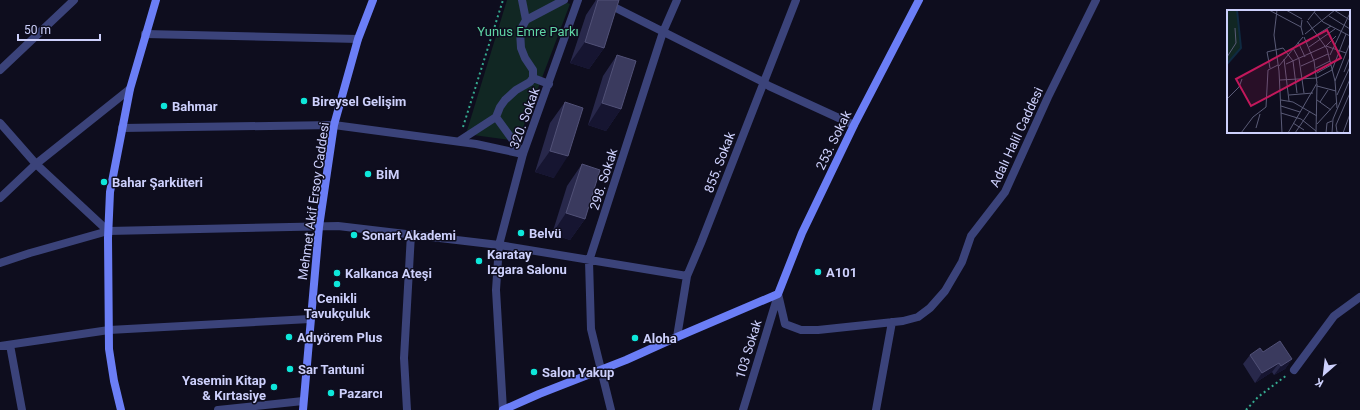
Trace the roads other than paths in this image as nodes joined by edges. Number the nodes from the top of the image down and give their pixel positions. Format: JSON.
{"nodes":[{"id":1,"x":74,"y":0,"type":"edge"},
{"id":2,"x":156,"y":0,"type":"edge"},
{"id":3,"x":373,"y":0,"type":"edge"},
{"id":4,"x":522,"y":0,"type":"edge"},
{"id":5,"x":564,"y":0,"type":"edge"},
{"id":6,"x":578,"y":0,"type":"edge"},
{"id":7,"x":600,"y":0,"type":"edge"},
{"id":8,"x":676,"y":0,"type":"edge"},
{"id":9,"x":796,"y":0,"type":"edge"},
{"id":10,"x":919,"y":0,"type":"edge"},
{"id":11,"x":1096,"y":0,"type":"edge"},
{"id":12,"x":526,"y":20,"type":"junction"},
{"id":13,"x":663,"y":32,"type":"junction"},
{"id":14,"x":146,"y":34,"type":"junction"},
{"id":15,"x":358,"y":39,"type":"junction"},
{"id":16,"x":0,"y":70,"type":"edge"},
{"id":17,"x":533,"y":78,"type":"junction"},
{"id":18,"x":763,"y":82,"type":"junction"},
{"id":19,"x":549,"y":84,"type":"junction"},
{"id":20,"x":130,"y":89,"type":"junction"},
{"id":21,"x":496,"y":117,"type":"junction"},
{"id":22,"x":0,"y":122,"type":"edge"},
{"id":23,"x":334,"y":125,"type":"junction"},
{"id":24,"x":854,"y":125,"type":"junction"},
{"id":25,"x":122,"y":128,"type":"junction"},
{"id":26,"x":458,"y":141,"type":"junction"},
{"id":27,"x":523,"y":154,"type":"junction"},
{"id":28,"x":36,"y":164,"type":"junction"},
{"id":29,"x":0,"y":198,"type":"edge"},
{"id":30,"x":319,"y":227,"type":"junction"},
{"id":31,"x":108,"y":231,"type":"junction"},
{"id":32,"x":411,"y":234,"type":"junction"},
{"id":33,"x":499,"y":245,"type":"junction"},
{"id":34,"x":589,"y":260,"type":"junction"},
{"id":35,"x":0,"y":263,"type":"edge"},
{"id":36,"x":687,"y":276,"type":"junction"},
{"id":37,"x":778,"y":294,"type":"junction"},
{"id":38,"x":1360,"y":296,"type":"edge"},
{"id":39,"x":310,"y":319,"type":"junction"},
{"id":40,"x":892,"y":322,"type":"junction"},
{"id":41,"x":109,"y":330,"type":"junction"},
{"id":42,"x":677,"y":337,"type":"junction"},
{"id":43,"x":10,"y":345,"type":"junction"},
{"id":44,"x":0,"y":346,"type":"edge"},
{"id":45,"x":600,"y":370,"type":"junction"},
{"id":46,"x":1294,"y":370,"type":"road end"},
{"id":47,"x":303,"y":401,"type":"junction"},
{"id":48,"x":22,"y":410,"type":"edge"},
{"id":49,"x":121,"y":410,"type":"edge"},
{"id":50,"x":218,"y":410,"type":"edge"},
{"id":51,"x":303,"y":410,"type":"edge"},
{"id":52,"x":407,"y":410,"type":"edge"},
{"id":53,"x":503,"y":410,"type":"edge"},
{"id":54,"x":611,"y":410,"type":"edge"},
{"id":55,"x":743,"y":410,"type":"edge"},
{"id":56,"x":876,"y":410,"type":"edge"}],
"edges":[{"from":1,"to":16,"type":"street"},
{"from":2,"to":14,"type":"street"},
{"from":3,"to":15,"type":"street","name":"Mehmet Akif Ersoy Caddesi"},
{"from":4,"to":12,"type":"street"},
{"from":5,"to":12,"type":"street"},
{"from":6,"to":19,"type":"street","name":"320. Sokak"},
{"from":7,"to":13,"type":"street"},
{"from":8,"to":13,"type":"street","name":"298. Sokak"},
{"from":9,"to":18,"type":"street","name":"855. Sokak"},
{"from":10,"to":24,"type":"street","name":"253. Sokak"},
{"from":11,"to":40,"type":"street","name":"Adalı Halil Caddesi"},
{"from":12,"to":17,"type":"street"},
{"from":13,"to":18,"type":"street"},
{"from":13,"to":34,"type":"street","name":"298. Sokak"},
{"from":14,"to":15,"type":"street"},
{"from":14,"to":20,"type":"street"},
{"from":15,"to":23,"type":"street","name":"Mehmet Akif Ersoy Caddesi"},
{"from":17,"to":19,"type":"street"},
{"from":17,"to":21,"type":"street"},
{"from":18,"to":24,"type":"street"},
{"from":18,"to":36,"type":"street","name":"855. Sokak"},
{"from":19,"to":27,"type":"street","name":"320. Sokak"},
{"from":20,"to":25,"type":"street"},
{"from":20,"to":28,"type":"street"},
{"from":21,"to":26,"type":"street"},
{"from":21,"to":27,"type":"street"},
{"from":22,"to":28,"type":"street"},
{"from":23,"to":25,"type":"street"},
{"from":23,"to":26,"type":"street"},
{"from":23,"to":30,"type":"street","name":"Mehmet Akif Ersoy Caddesi"},
{"from":24,"to":37,"type":"street","name":"253. Sokak"},
{"from":25,"to":31,"type":"street"},
{"from":26,"to":27,"type":"street"},
{"from":27,"to":33,"type":"street","name":"320. Sokak"},
{"from":28,"to":29,"type":"street"},
{"from":28,"to":31,"type":"street"},
{"from":30,"to":31,"type":"street"},
{"from":30,"to":32,"type":"street"},
{"from":30,"to":39,"type":"street","name":"Mehmet Akif Ersoy Caddesi"},
{"from":31,"to":35,"type":"street"},
{"from":31,"to":41,"type":"street"},
{"from":32,"to":33,"type":"street"},
{"from":32,"to":52,"type":"street"},
{"from":33,"to":34,"type":"street"},
{"from":33,"to":53,"type":"street","name":"320. Sokak"},
{"from":34,"to":36,"type":"street"},
{"from":34,"to":45,"type":"street","name":"298. Sokak"},
{"from":36,"to":42,"type":"street","name":"855. Sokak"},
{"from":37,"to":40,"type":"street","name":"Adalı Halil Caddesi"},
{"from":37,"to":42,"type":"street"},
{"from":37,"to":55,"type":"street","name":"103 Sokak"},
{"from":38,"to":46,"type":"street"},
{"from":39,"to":41,"type":"street"},
{"from":39,"to":47,"type":"street","name":"Mehmet Akif Ersoy Caddesi"},
{"from":40,"to":56,"type":"street"},
{"from":41,"to":43,"type":"street"},
{"from":41,"to":49,"type":"street"},
{"from":42,"to":45,"type":"street"},
{"from":43,"to":44,"type":"street"},
{"from":43,"to":48,"type":"street"},
{"from":45,"to":53,"type":"street"},
{"from":45,"to":54,"type":"street","name":"298. Sokak"},
{"from":47,"to":50,"type":"street"},
{"from":47,"to":51,"type":"street","name":"Mehmet Akif Ersoy Caddesi"}]}
